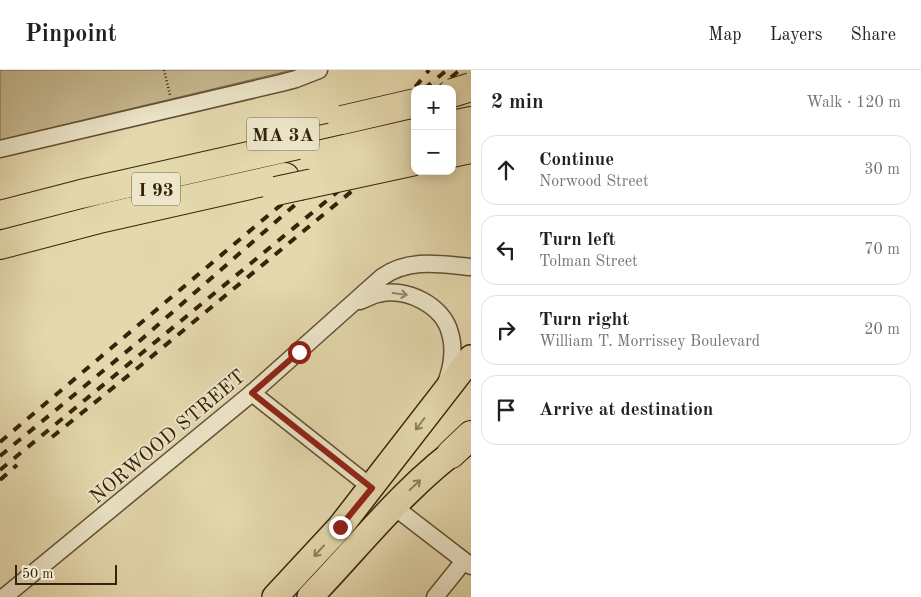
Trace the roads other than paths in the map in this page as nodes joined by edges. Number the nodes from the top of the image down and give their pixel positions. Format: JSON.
{"nodes":[{"id":1,"x":319,"y":70,"type":"edge"},
{"id":2,"x":471,"y":87,"type":"edge"},
{"id":3,"x":456,"y":92,"type":"edge"},
{"id":4,"x":411,"y":104,"type":"edge"},
{"id":5,"x":471,"y":107,"type":"edge"},
{"id":6,"x":456,"y":110,"type":"edge"},
{"id":7,"x":411,"y":119,"type":"edge"},
{"id":8,"x":471,"y":121,"type":"edge"},
{"id":9,"x":456,"y":124,"type":"edge"},
{"id":10,"x":342,"y":127,"type":"junction"},
{"id":11,"x":411,"y":134,"type":"edge"},
{"id":12,"x":471,"y":137,"type":"edge"},
{"id":13,"x":456,"y":140,"type":"edge"},
{"id":14,"x":0,"y":149,"type":"edge"},
{"id":15,"x":471,"y":149,"type":"edge"},
{"id":16,"x":411,"y":151,"type":"edge"},
{"id":17,"x":456,"y":152,"type":"edge"},
{"id":18,"x":229,"y":161,"type":"joint"},
{"id":19,"x":411,"y":162,"type":"edge"},
{"id":20,"x":281,"y":184,"type":"junction"},
{"id":21,"x":0,"y":215,"type":"edge"},
{"id":22,"x":0,"y":227,"type":"edge"},
{"id":23,"x":0,"y":245,"type":"edge"},
{"id":24,"x":0,"y":256,"type":"edge"},
{"id":25,"x":471,"y":267,"type":"edge"},
{"id":26,"x":353,"y":304,"type":"junction"},
{"id":27,"x":471,"y":358,"type":"edge"},
{"id":28,"x":252,"y":393,"type":"junction"},
{"id":29,"x":441,"y":397,"type":"junction"},
{"id":30,"x":471,"y":435,"type":"edge"},
{"id":31,"x":461,"y":447,"type":"edge"},
{"id":32,"x":372,"y":488,"type":"junction"},
{"id":33,"x":393,"y":506,"type":"junction"},
{"id":34,"x":468,"y":563,"type":"edge"},
{"id":35,"x":4,"y":597,"type":"edge"},
{"id":36,"x":275,"y":597,"type":"edge"},
{"id":37,"x":310,"y":597,"type":"edge"},
{"id":38,"x":435,"y":597,"type":"edge"}],
"edges":[{"from":1,"to":14,"type":"street"},
{"from":2,"to":3,"type":"highway","bridge":true},
{"from":4,"to":10,"type":"highway","number":"MA 3A","bridge":true},
{"from":5,"to":6,"type":"highway"},
{"from":7,"to":10,"type":"highway"},
{"from":8,"to":9,"type":"highway"},
{"from":10,"to":18,"type":"highway","number":"MA 3A"},
{"from":11,"to":22,"type":"highway","number":"I 93","bridge":true},
{"from":12,"to":13,"type":"highway"},
{"from":15,"to":17,"type":"highway"},
{"from":16,"to":20,"type":"highway","number":"I 93"},
{"from":18,"to":21,"type":"highway","number":"I 93"},
{"from":19,"to":20,"type":"highway","number":"I 93","bridge":true},
{"from":20,"to":23,"type":"highway","number":"I 93"},
{"from":20,"to":24,"type":"highway","number":"I 93"},
{"from":25,"to":26,"type":"street","name":"NORWOOD STREET"},
{"from":26,"to":28,"type":"street","name":"NORWOOD STREET"},
{"from":26,"to":29,"type":"street","name":"NORWOOD STREET","one_way":true},
{"from":27,"to":29,"type":"main road"},
{"from":28,"to":32,"type":"street"},
{"from":28,"to":35,"type":"street","name":"NORWOOD STREET"},
{"from":29,"to":32,"type":"main road","one_way":true},
{"from":30,"to":31,"type":"highway"},
{"from":33,"to":31,"type":"main road","one_way":true},
{"from":32,"to":36,"type":"main road","one_way":true},
{"from":33,"to":34,"type":"street"},
{"from":33,"to":37,"type":"main road"},
{"from":34,"to":38,"type":"street"}]}
